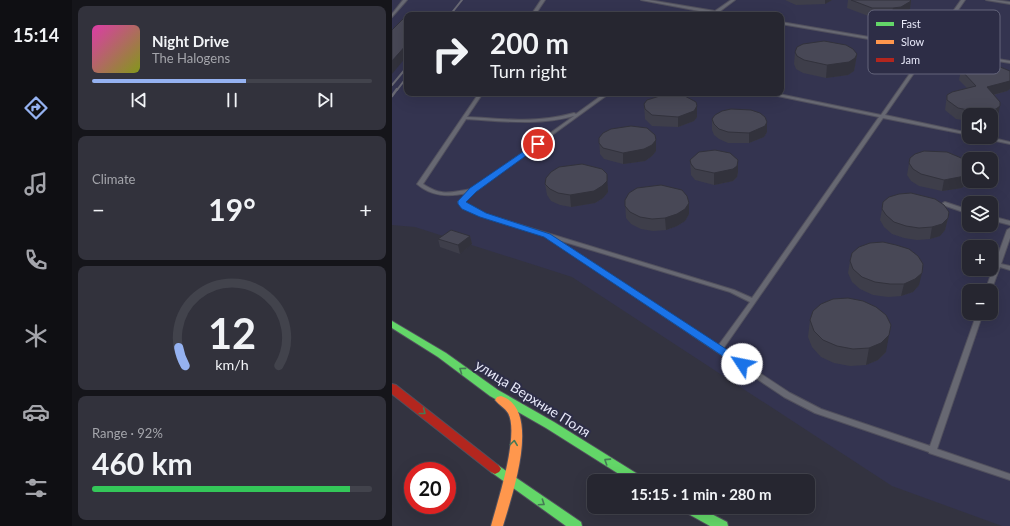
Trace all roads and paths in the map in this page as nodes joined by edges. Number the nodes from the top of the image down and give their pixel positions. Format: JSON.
{"nodes":[{"id":1,"x":406,"y":0,"type":"edge"},
{"id":2,"x":543,"y":0,"type":"edge"},
{"id":3,"x":643,"y":0,"type":"edge"},
{"id":4,"x":733,"y":0,"type":"edge"},
{"id":5,"x":963,"y":0,"type":"edge"},
{"id":6,"x":988,"y":0,"type":"edge"},
{"id":7,"x":1010,"y":3,"type":"edge"},
{"id":8,"x":956,"y":10,"type":"edge"},
{"id":9,"x":535,"y":12,"type":"edge"},
{"id":10,"x":704,"y":12,"type":"edge"},
{"id":11,"x":717,"y":12,"type":"edge"},
{"id":12,"x":392,"y":16,"type":"edge"},
{"id":13,"x":784,"y":24,"type":"edge"},
{"id":14,"x":868,"y":38,"type":"edge"},
{"id":15,"x":1000,"y":60,"type":"edge"},
{"id":16,"x":1010,"y":62,"type":"edge"},
{"id":17,"x":912,"y":74,"type":"edge"},
{"id":18,"x":479,"y":96,"type":"edge"},
{"id":19,"x":604,"y":96,"type":"edge"},
{"id":20,"x":782,"y":96,"type":"edge"},
{"id":21,"x":582,"y":112,"type":"junction"},
{"id":22,"x":883,"y":117,"type":"junction"},
{"id":23,"x":464,"y":118,"type":"junction"},
{"id":24,"x":962,"y":133,"type":"edge"},
{"id":25,"x":998,"y":140,"type":"edge"},
{"id":26,"x":1010,"y":143,"type":"edge"},
{"id":27,"x":473,"y":190,"type":"junction"},
{"id":28,"x":945,"y":204,"type":"edge"},
{"id":29,"x":962,"y":210,"type":"edge"},
{"id":30,"x":998,"y":220,"type":"edge"},
{"id":31,"x":1010,"y":223,"type":"edge"},
{"id":32,"x":1010,"y":230,"type":"edge"},
{"id":33,"x":547,"y":235,"type":"junction"},
{"id":34,"x":998,"y":262,"type":"edge"},
{"id":35,"x":998,"y":265,"type":"edge"},
{"id":36,"x":1010,"y":268,"type":"edge"},
{"id":37,"x":753,"y":301,"type":"junction"},
{"id":38,"x":978,"y":320,"type":"edge"},
{"id":39,"x":392,"y":324,"type":"edge"},
{"id":40,"x":720,"y":349,"type":"junction"},
{"id":41,"x":392,"y":388,"type":"edge"},
{"id":42,"x":494,"y":393,"type":"junction"},
{"id":43,"x":932,"y":451,"type":"junction"},
{"id":44,"x":629,"y":474,"type":"edge"},
{"id":45,"x":1010,"y":477,"type":"edge"},
{"id":46,"x":510,"y":481,"type":"junction"},
{"id":47,"x":700,"y":514,"type":"edge"},
{"id":48,"x":497,"y":526,"type":"edge"},
{"id":49,"x":576,"y":526,"type":"edge"},
{"id":50,"x":722,"y":526,"type":"edge"}],
"edges":[{"from":1,"to":12,"type":"lane"},
{"from":2,"to":9,"type":"lane"},
{"from":3,"to":10,"type":"lane"},
{"from":4,"to":11,"type":"lane"},
{"from":5,"to":8,"type":"lane"},
{"from":6,"to":7,"type":"lane"},
{"from":13,"to":14,"type":"lane"},
{"from":15,"to":16,"type":"lane"},
{"from":17,"to":22,"type":"lane"},
{"from":18,"to":23,"type":"lane"},
{"from":19,"to":21,"type":"lane"},
{"from":20,"to":22,"type":"lane"},
{"from":21,"to":23,"type":"lane"},
{"from":21,"to":27,"type":"lane"},
{"from":22,"to":24,"type":"lane"},
{"from":22,"to":37,"type":"lane"},
{"from":23,"to":27,"type":"lane"},
{"from":25,"to":26,"type":"lane"},
{"from":27,"to":33,"type":"lane"},
{"from":28,"to":29,"type":"lane"},
{"from":30,"to":31,"type":"lane"},
{"from":32,"to":34,"type":"lane"},
{"from":33,"to":37,"type":"lane"},
{"from":33,"to":40,"type":"lane"},
{"from":35,"to":36,"type":"lane"},
{"from":37,"to":40,"type":"lane"},
{"from":38,"to":43,"type":"lane"},
{"from":42,"to":39,"type":"main road","name":"улица Верхние Поля","one_way":true},
{"from":40,"to":43,"type":"lane"},
{"from":41,"to":46,"type":"main road","one_way":true},
{"from":44,"to":42,"type":"main road","name":"улица Верхние Поля","one_way":true},
{"from":46,"to":42,"type":"main road","one_way":true},
{"from":43,"to":45,"type":"lane"},
{"from":46,"to":48,"type":"main road"},
{"from":46,"to":49,"type":"main road","one_way":true},
{"from":47,"to":50,"type":"main road"}]}
